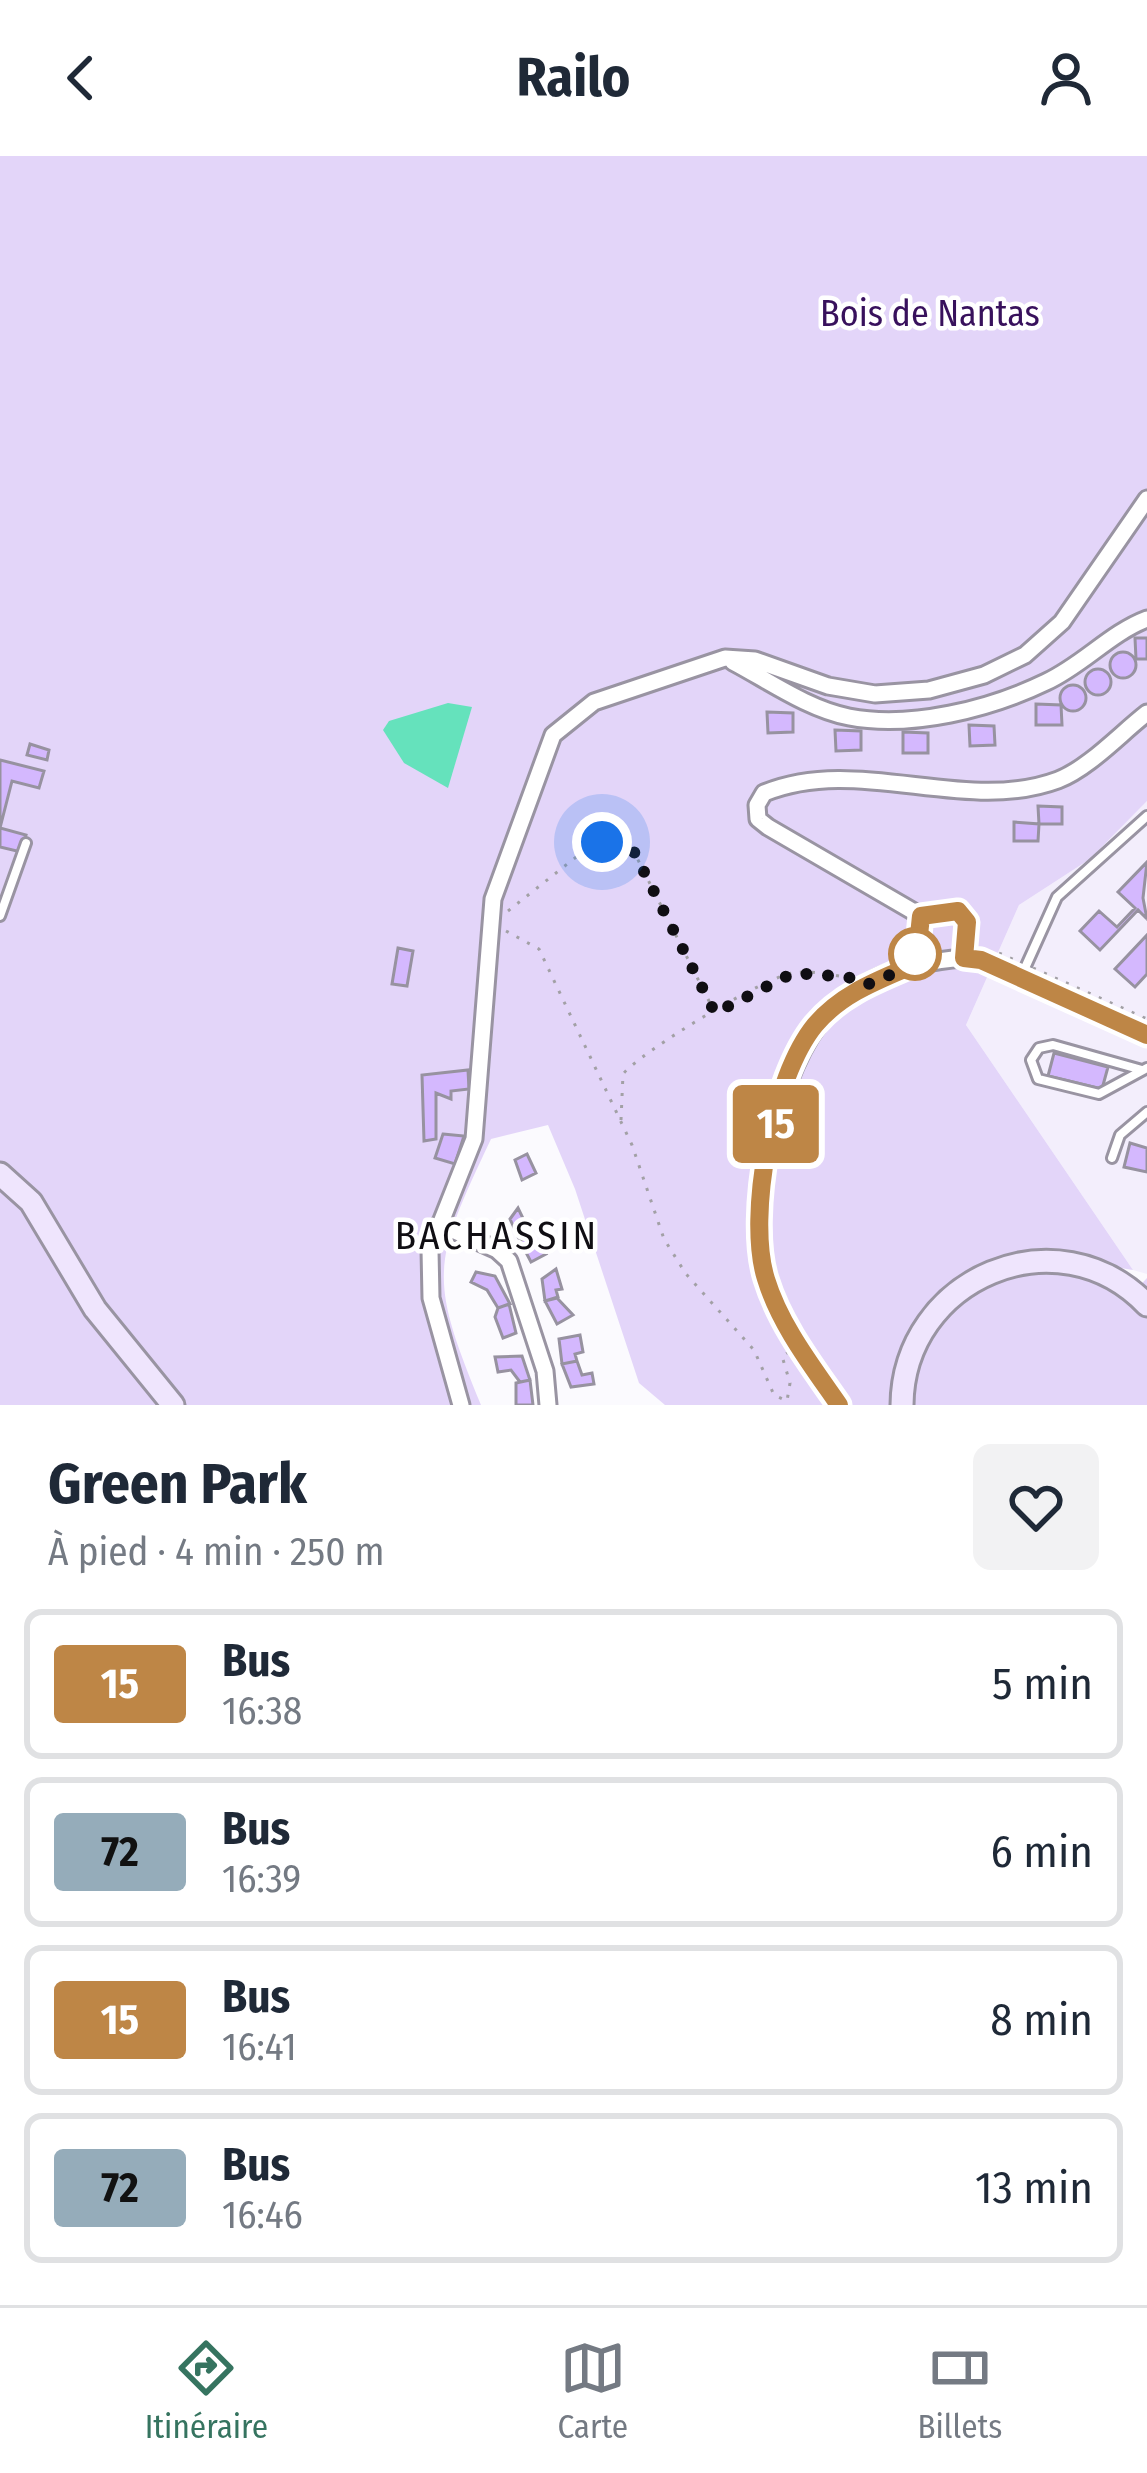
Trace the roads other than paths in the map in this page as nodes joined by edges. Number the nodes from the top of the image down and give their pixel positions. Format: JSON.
{"nodes":[{"id":1,"x":1147,"y":499,"type":"edge"},
{"id":2,"x":1147,"y":619,"type":"edge"},
{"id":3,"x":725,"y":658,"type":"junction"},
{"id":4,"x":1147,"y":713,"type":"edge"},
{"id":5,"x":1147,"y":816,"type":"edge"},
{"id":6,"x":26,"y":843,"type":"dead end"},
{"id":7,"x":0,"y":916,"type":"edge"},
{"id":8,"x":921,"y":916,"type":"junction"},
{"id":9,"x":964,"y":958,"type":"junction"},
{"id":10,"x":916,"y":964,"type":"junction"},
{"id":11,"x":1020,"y":979,"type":"junction"},
{"id":12,"x":1147,"y":1035,"type":"edge"},
{"id":13,"x":1144,"y":1069,"type":"edge"},
{"id":14,"x":1147,"y":1112,"type":"edge"},
{"id":15,"x":1112,"y":1158,"type":"dead end"},
{"id":16,"x":0,"y":1174,"type":"edge"},
{"id":17,"x":439,"y":1224,"type":"junction"},
{"id":18,"x":1147,"y":1305,"type":"edge"},
{"id":19,"x":173,"y":1405,"type":"edge"},
{"id":20,"x":461,"y":1405,"type":"edge"},
{"id":21,"x":548,"y":1405,"type":"edge"},
{"id":22,"x":839,"y":1405,"type":"edge"},
{"id":23,"x":902,"y":1405,"type":"edge"}],
"edges":[{"from":1,"to":3,"type":"street"},
{"from":2,"to":3,"type":"street"},
{"from":3,"to":17,"type":"street"},
{"from":4,"to":8,"type":"street"},
{"from":5,"to":11,"type":"lane"},
{"from":6,"to":7,"type":"lane"},
{"from":8,"to":9,"type":"street"},
{"from":8,"to":10,"type":"street"},
{"from":9,"to":10,"type":"street"},
{"from":9,"to":11,"type":"lane"},
{"from":10,"to":22,"type":"street"},
{"from":11,"to":12,"type":"lane"},
{"from":13,"to":13,"type":"lane"},
{"from":14,"to":15,"type":"lane"},
{"from":16,"to":19,"type":"main road"},
{"from":17,"to":20,"type":"street"},
{"from":17,"to":21,"type":"street"},
{"from":18,"to":23,"type":"main road"}]}
